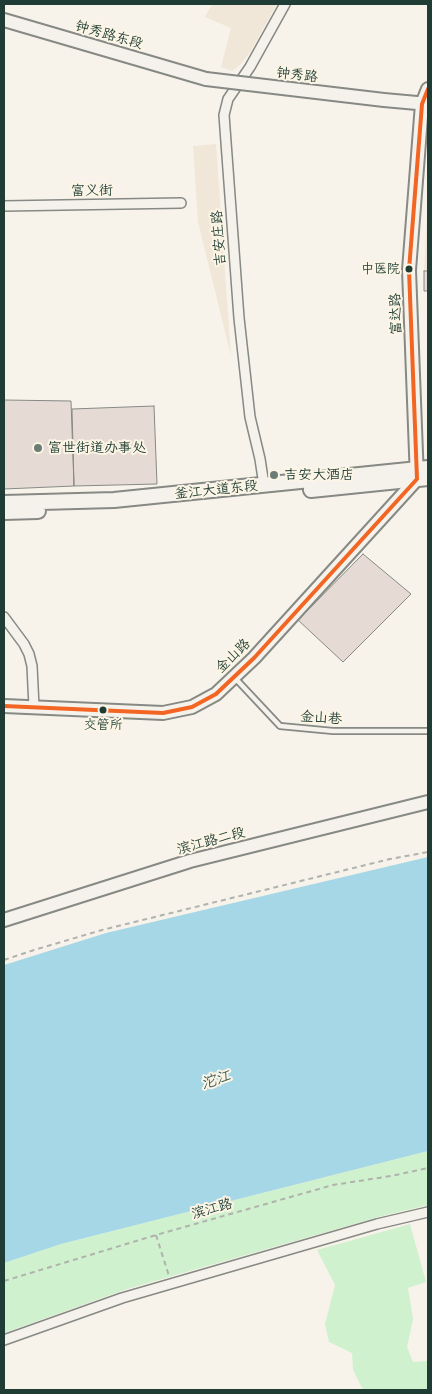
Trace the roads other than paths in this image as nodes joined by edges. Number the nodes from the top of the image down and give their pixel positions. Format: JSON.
{"nodes":[{"id":1,"x":285,"y":4,"type":"edge"},
{"id":2,"x":4,"y":20,"type":"edge"},
{"id":3,"x":206,"y":79,"type":"joint"},
{"id":4,"x":428,"y":89,"type":"edge"},
{"id":5,"x":425,"y":104,"type":"edge"},
{"id":6,"x":181,"y":204,"type":"dead end"},
{"id":7,"x":4,"y":206,"type":"edge"},
{"id":8,"x":423,"y":474,"type":"edge"},
{"id":9,"x":264,"y":485,"type":"junction"},
{"id":10,"x":4,"y":503,"type":"edge"},
{"id":11,"x":4,"y":512,"type":"edge"},
{"id":12,"x":4,"y":617,"type":"edge"},
{"id":13,"x":234,"y":677,"type":"junction"},
{"id":14,"x":4,"y":706,"type":"edge"},
{"id":15,"x":34,"y":707,"type":"junction"},
{"id":16,"x":428,"y":731,"type":"edge"},
{"id":17,"x":428,"y":802,"type":"edge"},
{"id":18,"x":4,"y":920,"type":"edge"},
{"id":19,"x":428,"y":1212,"type":"edge"},
{"id":20,"x":4,"y":1340,"type":"edge"}],
"edges":[{"from":1,"to":9,"type":"street","name":"吉安庄路"},
{"from":2,"to":3,"type":"street","name":"钟秀路东段"},
{"from":3,"to":5,"type":"street","name":"钟秀路","bridge":true},
{"from":4,"to":5,"type":"street","name":"富达路"},
{"from":5,"to":8,"type":"street","name":"富达路"},
{"from":6,"to":7,"type":"street","name":"富义街"},
{"from":8,"to":9,"type":"main road","name":"釜江大道东段"},
{"from":8,"to":11,"type":"main road","name":"釜江大道东段"},
{"from":8,"to":13,"type":"street","name":"金山路"},
{"from":9,"to":10,"type":"main road","name":"釜江大道东段"},
{"from":12,"to":15,"type":"street"},
{"from":13,"to":15,"type":"street","name":"金山路"},
{"from":13,"to":16,"type":"lane","name":"金山巷"},
{"from":14,"to":15,"type":"street","name":"金山路"},
{"from":17,"to":18,"type":"street","name":"滨江路二段"},
{"from":19,"to":20,"type":"street"}]}
